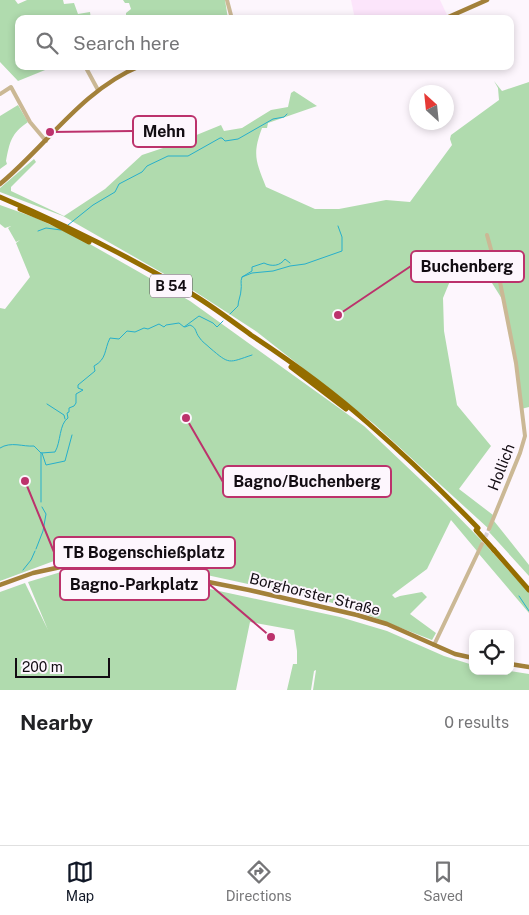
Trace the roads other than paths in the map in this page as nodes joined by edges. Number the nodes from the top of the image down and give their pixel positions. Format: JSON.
{"nodes":[{"id":1,"x":228,"y":0,"type":"edge"},
{"id":2,"x":486,"y":0,"type":"edge"},
{"id":3,"x":231,"y":15,"type":"edge"},
{"id":4,"x":453,"y":15,"type":"edge"},
{"id":5,"x":87,"y":70,"type":"edge"},
{"id":6,"x":132,"y":70,"type":"edge"},
{"id":7,"x":98,"y":90,"type":"junction"},
{"id":8,"x":0,"y":94,"type":"edge"},
{"id":9,"x":46,"y":141,"type":"junction"},
{"id":10,"x":0,"y":184,"type":"edge"},
{"id":11,"x":0,"y":199,"type":"edge"},
{"id":12,"x":486,"y":235,"type":"dead end"},
{"id":13,"x":489,"y":529,"type":"tunnel mouth"},
{"id":14,"x":482,"y":544,"type":"tunnel mouth"},
{"id":15,"x":495,"y":549,"type":"junction"},
{"id":16,"x":528,"y":582,"type":"edge"},
{"id":17,"x":0,"y":585,"type":"edge"},
{"id":18,"x":529,"y":590,"type":"edge"},
{"id":19,"x":434,"y":645,"type":"junction"},
{"id":20,"x":469,"y":657,"type":"edge"},
{"id":21,"x":514,"y":665,"type":"edge"},
{"id":22,"x":529,"y":667,"type":"edge"}],
"edges":[{"from":1,"to":3,"type":"street"},
{"from":2,"to":4,"type":"main road"},
{"from":5,"to":7,"type":"street"},
{"from":6,"to":7,"type":"main road"},
{"from":7,"to":9,"type":"main road"},
{"from":8,"to":9,"type":"street"},
{"from":9,"to":10,"type":"main road"},
{"from":11,"to":15,"type":"highway","number":"B 54","bridge":true},
{"from":12,"to":13,"type":"street","name":"Hollich"},
{"from":14,"to":19,"type":"street"},
{"from":15,"to":16,"type":"highway","number":"B 54"},
{"from":15,"to":18,"type":"highway","number":"B 54"},
{"from":17,"to":19,"type":"main road","name":"Borghorster Straße"},
{"from":19,"to":20,"type":"main road","name":"Borghorster Straße"},
{"from":21,"to":22,"type":"main road"}]}
